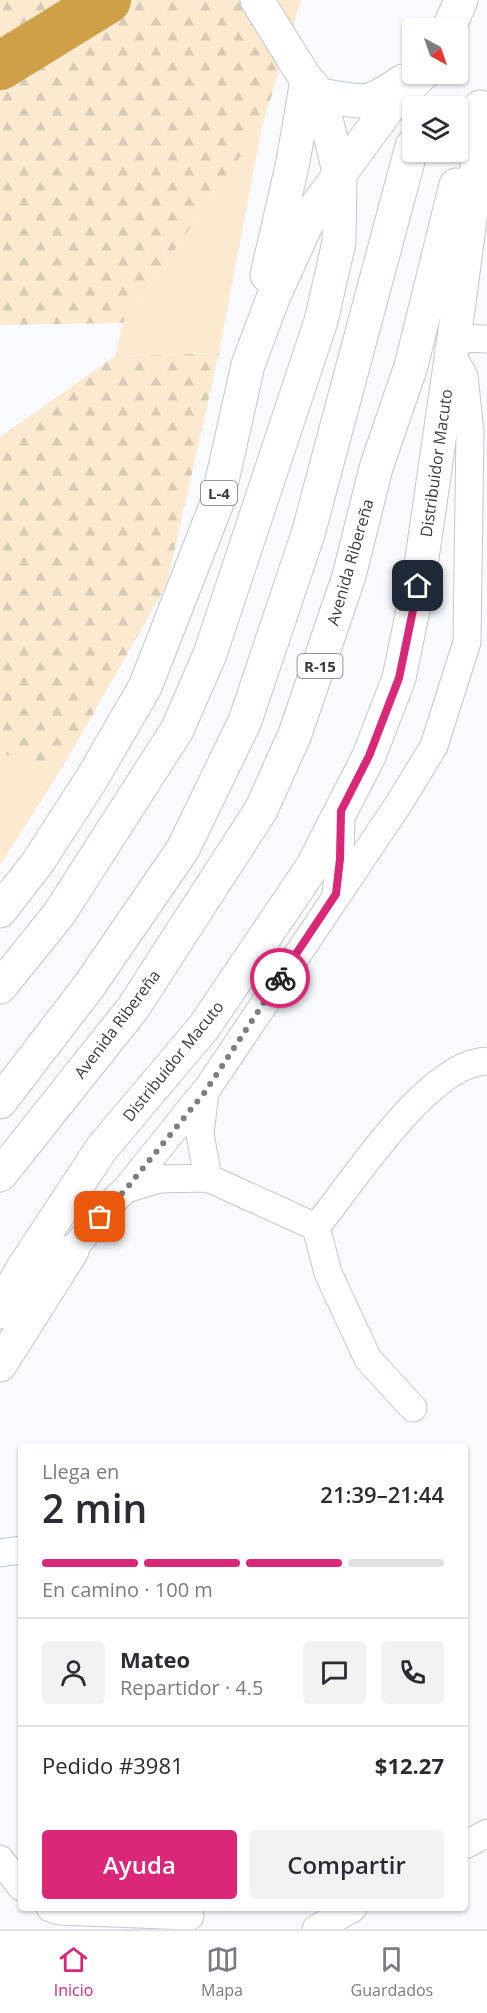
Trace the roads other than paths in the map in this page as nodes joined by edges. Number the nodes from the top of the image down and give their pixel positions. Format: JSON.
{"nodes":[{"id":1,"x":256,"y":0,"type":"edge"},
{"id":2,"x":461,"y":0,"type":"edge"},
{"id":3,"x":453,"y":18,"type":"edge"},
{"id":4,"x":402,"y":82,"type":"edge"},
{"id":5,"x":310,"y":84,"type":"junction"},
{"id":6,"x":412,"y":84,"type":"edge"},
{"id":7,"x":483,"y":96,"type":"edge"},
{"id":8,"x":408,"y":162,"type":"edge"},
{"id":9,"x":340,"y":175,"type":"junction"},
{"id":10,"x":487,"y":339,"type":"edge"},
{"id":11,"x":453,"y":347,"type":"junction"},
{"id":12,"x":248,"y":365,"type":"junction"},
{"id":13,"x":478,"y":488,"type":"edge"},
{"id":14,"x":477,"y":641,"type":"edge"},
{"id":15,"x":341,"y":811,"type":"junction"},
{"id":16,"x":336,"y":894,"type":"junction"},
{"id":17,"x":0,"y":911,"type":"edge"},
{"id":18,"x":0,"y":987,"type":"edge"},
{"id":19,"x":487,"y":1061,"type":"edge"},
{"id":20,"x":205,"y":1092,"type":"junction"},
{"id":21,"x":0,"y":1102,"type":"edge"},
{"id":22,"x":0,"y":1175,"type":"edge"},
{"id":23,"x":208,"y":1178,"type":"junction"},
{"id":24,"x":126,"y":1189,"type":"junction"},
{"id":25,"x":316,"y":1227,"type":"junction"},
{"id":26,"x":72,"y":1251,"type":"junction"},
{"id":27,"x":21,"y":1270,"type":"junction"},
{"id":28,"x":0,"y":1312,"type":"edge"},
{"id":29,"x":0,"y":1365,"type":"edge"},
{"id":30,"x":413,"y":1408,"type":"dead end"},
{"id":31,"x":18,"y":1550,"type":"edge"},
{"id":32,"x":0,"y":1553,"type":"edge"},
{"id":33,"x":487,"y":1833,"type":"edge"},
{"id":34,"x":468,"y":1843,"type":"edge"},
{"id":35,"x":0,"y":1859,"type":"edge"},
{"id":36,"x":18,"y":1883,"type":"edge"},
{"id":37,"x":59,"y":1911,"type":"edge"},
{"id":38,"x":348,"y":1911,"type":"edge"},
{"id":39,"x":190,"y":1916,"type":"dead end"},
{"id":40,"x":316,"y":1929,"type":"edge"}],
"edges":[{"from":1,"to":5,"type":"main road"},
{"from":2,"to":3,"type":"main road"},
{"from":4,"to":5,"type":"main road"},
{"from":5,"to":9,"type":"main road"},
{"from":5,"to":12,"type":"main road"},
{"from":6,"to":9,"type":"main road","number":"L-4"},
{"from":7,"to":11,"type":"main road","name":"Distribuidor Macuto"},
{"from":7,"to":22,"type":"main road","name":"Avenida Ribereña","number":"R-15"},
{"from":8,"to":21,"type":"main road"},
{"from":9,"to":12,"type":"main road","number":"L-4"},
{"from":9,"to":18,"type":"main road"},
{"from":10,"to":11,"type":"street"},
{"from":11,"to":13,"type":"street"},
{"from":11,"to":15,"type":"main road","name":"Distribuidor Macuto"},
{"from":12,"to":17,"type":"main road","number":"L-4"},
{"from":13,"to":14,"type":"street"},
{"from":14,"to":16,"type":"street"},
{"from":15,"to":16,"type":"street"},
{"from":15,"to":27,"type":"main road","name":"Distribuidor Macuto"},
{"from":16,"to":20,"type":"street"},
{"from":19,"to":25,"type":"street"},
{"from":20,"to":23,"type":"street"},
{"from":20,"to":24,"type":"street"},
{"from":23,"to":24,"type":"street"},
{"from":23,"to":25,"type":"street"},
{"from":24,"to":26,"type":"street"},
{"from":25,"to":30,"type":"street"},
{"from":26,"to":27,"type":"street"},
{"from":26,"to":29,"type":"main road"},
{"from":27,"to":28,"type":"main road","name":"Distribuidor Macuto"},
{"from":31,"to":32,"type":"street"},
{"from":33,"to":34,"type":"street"},
{"from":35,"to":36,"type":"street"},
{"from":37,"to":39,"type":"street"},
{"from":38,"to":40,"type":"street"}]}
